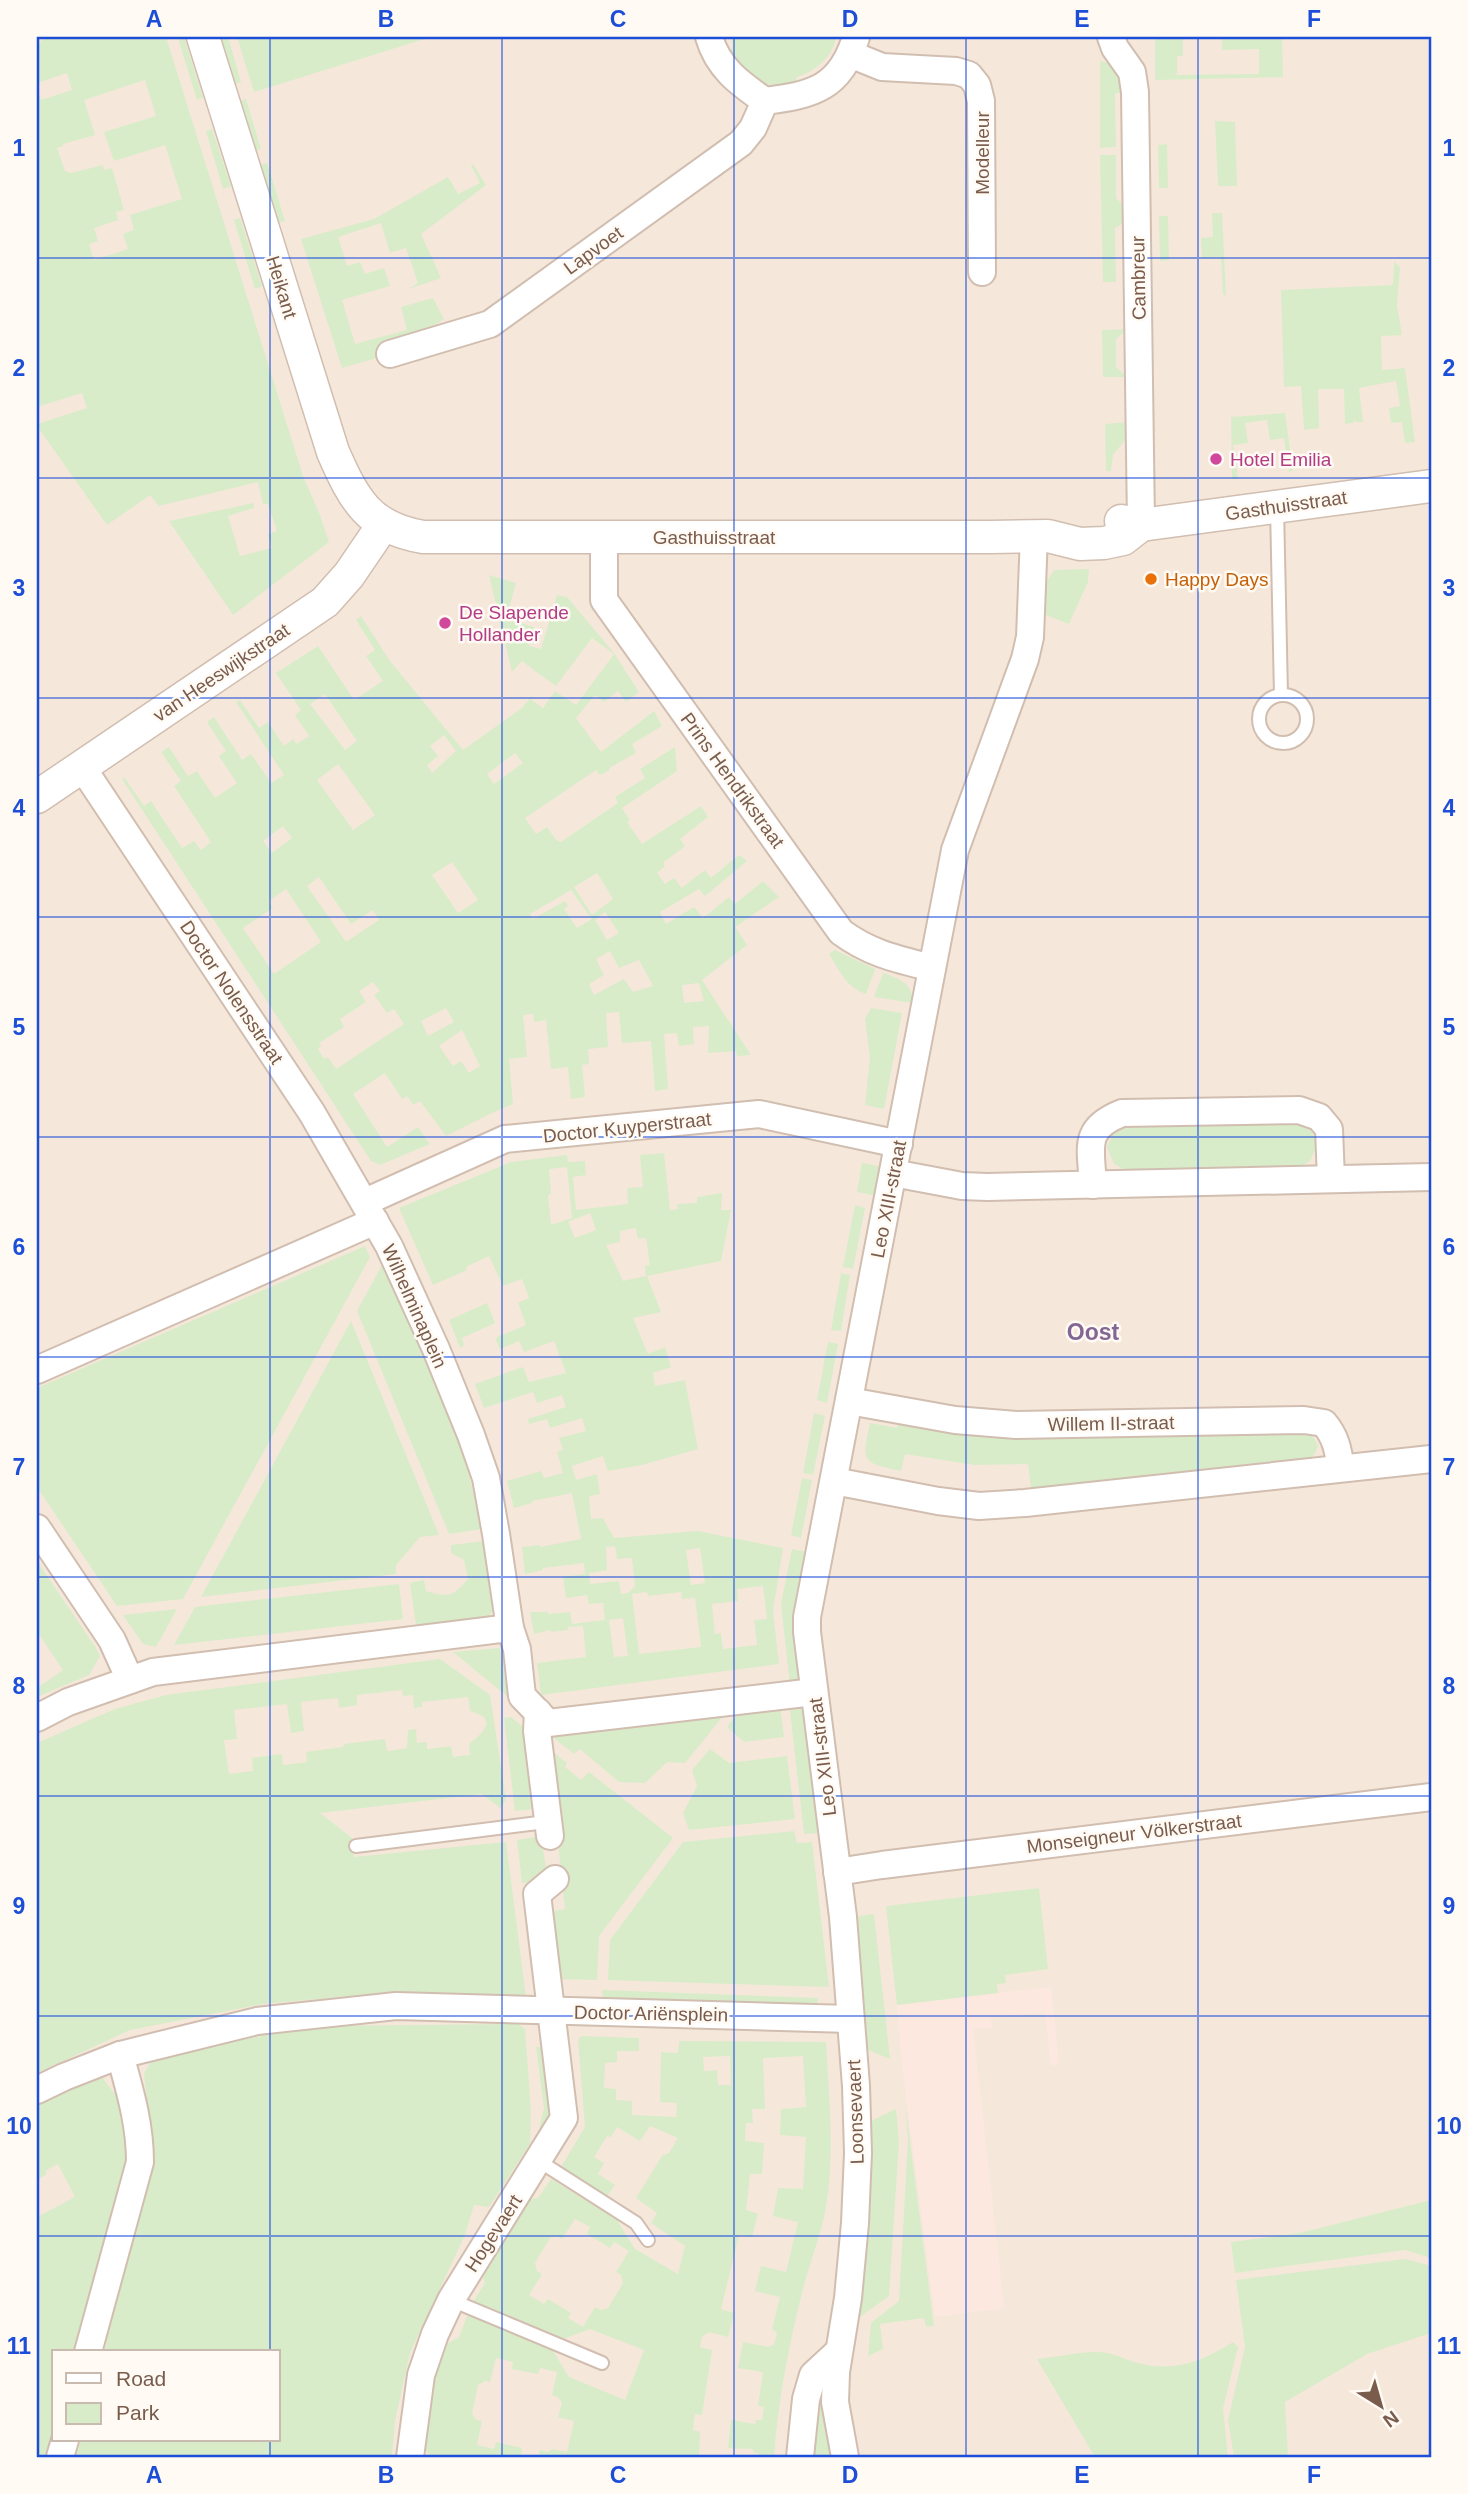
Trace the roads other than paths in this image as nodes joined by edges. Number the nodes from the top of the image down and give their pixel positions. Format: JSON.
{"nodes":[{"id":1,"x":203,"y":37,"type":"edge"},
{"id":2,"x":709,"y":37,"type":"edge"},
{"id":3,"x":1111,"y":37,"type":"edge"},
{"id":4,"x":853,"y":45,"type":"edge"},
{"id":5,"x":765,"y":101,"type":"junction"},
{"id":6,"x":982,"y":272,"type":"dead end"},
{"id":7,"x":390,"y":354,"type":"dead end"},
{"id":8,"x":1431,"y":486,"type":"edge"},
{"id":9,"x":1277,"y":507,"type":"junction"},
{"id":10,"x":383,"y":525,"type":"junction"},
{"id":11,"x":1141,"y":525,"type":"junction"},
{"id":12,"x":1041,"y":535,"type":"junction"},
{"id":13,"x":604,"y":537,"type":"junction"},
{"id":14,"x":1281,"y":695,"type":"dead end"},
{"id":15,"x":82,"y":767,"type":"junction"},
{"id":16,"x":37,"y":797,"type":"edge"},
{"id":17,"x":932,"y":968,"type":"junction"},
{"id":18,"x":899,"y":1144,"type":"junction"},
{"id":19,"x":893,"y":1172,"type":"junction"},
{"id":20,"x":1431,"y":1177,"type":"edge"},
{"id":21,"x":1331,"y":1179,"type":"junction"},
{"id":22,"x":1093,"y":1185,"type":"junction"},
{"id":23,"x":370,"y":1212,"type":"junction"},
{"id":24,"x":37,"y":1370,"type":"edge"},
{"id":25,"x":849,"y":1401,"type":"junction"},
{"id":26,"x":1431,"y":1459,"type":"edge"},
{"id":27,"x":1340,"y":1468,"type":"junction"},
{"id":28,"x":834,"y":1480,"type":"junction"},
{"id":29,"x":40,"y":1538,"type":"edge"},
{"id":30,"x":510,"y":1628,"type":"junction"},
{"id":31,"x":130,"y":1680,"type":"junction"},
{"id":32,"x":814,"y":1692,"type":"junction"},
{"id":33,"x":538,"y":1712,"type":"junction"},
{"id":34,"x":37,"y":1718,"type":"edge"},
{"id":35,"x":1431,"y":1797,"type":"edge"},
{"id":36,"x":548,"y":1829,"type":"joint"},
{"id":37,"x":356,"y":1846,"type":"dead end"},
{"id":38,"x":837,"y":1872,"type":"junction"},
{"id":39,"x":555,"y":1879,"type":"dead end"},
{"id":40,"x":551,"y":2011,"type":"junction"},
{"id":41,"x":850,"y":2019,"type":"junction"},
{"id":42,"x":120,"y":2055,"type":"junction"},
{"id":43,"x":37,"y":2090,"type":"edge"},
{"id":44,"x":538,"y":2161,"type":"junction"},
{"id":45,"x":648,"y":2240,"type":"dead end"},
{"id":46,"x":451,"y":2300,"type":"junction"},
{"id":47,"x":90,"y":2350,"type":"edge"},
{"id":48,"x":839,"y":2351,"type":"junction"},
{"id":49,"x":602,"y":2363,"type":"dead end"},
{"id":50,"x":410,"y":2457,"type":"edge"},
{"id":51,"x":800,"y":2457,"type":"edge"},
{"id":52,"x":845,"y":2457,"type":"edge"}],
"edges":[{"from":1,"to":10,"type":"street","name":"Heikant"},
{"from":2,"to":5,"type":"street"},
{"from":3,"to":11,"type":"street","name":"Cambreur"},
{"from":4,"to":5,"type":"street"},
{"from":4,"to":6,"type":"street","name":"Modelleur"},
{"from":5,"to":7,"type":"street","name":"Lapvoet"},
{"from":8,"to":9,"type":"street","name":"Gasthuisstraat"},
{"from":9,"to":11,"type":"street","name":"Gasthuisstraat"},
{"from":9,"to":14,"type":"lane"},
{"from":10,"to":13,"type":"street","name":"Gasthuisstraat"},
{"from":10,"to":15,"type":"street","name":"van Heeswijkstraat"},
{"from":11,"to":12,"type":"street","name":"Gasthuisstraat"},
{"from":12,"to":13,"type":"street","name":"Gasthuisstraat"},
{"from":12,"to":17,"type":"street","name":"Leo XIII-straat"},
{"from":13,"to":17,"type":"street","name":"Prins Hendrikstraat"},
{"from":15,"to":16,"type":"street","name":"van Heeswijkstraat"},
{"from":15,"to":23,"type":"street","name":"Doctor Nolensstraat"},
{"from":17,"to":18,"type":"street","name":"Leo XIII-straat"},
{"from":18,"to":19,"type":"street","name":"Leo XIII-straat"},
{"from":18,"to":23,"type":"street","name":"Doctor Kuyperstraat"},
{"from":19,"to":22,"type":"street"},
{"from":19,"to":25,"type":"street","name":"Leo XIII-straat"},
{"from":20,"to":21,"type":"street"},
{"from":21,"to":22,"type":"street"},
{"from":21,"to":22,"type":"street"},
{"from":23,"to":24,"type":"street","name":"Wilhelminaplein"},
{"from":23,"to":30,"type":"street","name":"Wilhelminaplein"},
{"from":25,"to":27,"type":"street","name":"Willem II-straat"},
{"from":25,"to":28,"type":"street","name":"Leo XIII-straat"},
{"from":26,"to":27,"type":"street"},
{"from":27,"to":28,"type":"street"},
{"from":28,"to":32,"type":"street","name":"Leo XIII-straat"},
{"from":29,"to":31,"type":"street"},
{"from":30,"to":31,"type":"street"},
{"from":30,"to":33,"type":"street","name":"Wilhelminaplein"},
{"from":31,"to":34,"type":"street"},
{"from":32,"to":33,"type":"street"},
{"from":32,"to":38,"type":"street","name":"Leo XIII-straat"},
{"from":33,"to":36,"type":"street"},
{"from":35,"to":38,"type":"street","name":"Monseigneur Völkerstraat"},
{"from":36,"to":37,"type":"lane"},
{"from":38,"to":41,"type":"street","name":"Loonsevaert"},
{"from":39,"to":40,"type":"street","name":"Doctor Ariënsplein"},
{"from":40,"to":41,"type":"street","name":"Doctor Ariënsplein"},
{"from":40,"to":42,"type":"street"},
{"from":40,"to":44,"type":"street","name":"Hogevaert"},
{"from":41,"to":48,"type":"street","name":"Loonsevaert"},
{"from":42,"to":43,"type":"street"},
{"from":42,"to":47,"type":"street"},
{"from":44,"to":45,"type":"lane"},
{"from":44,"to":46,"type":"street","name":"Hogevaert"},
{"from":46,"to":49,"type":"lane"},
{"from":46,"to":50,"type":"street","name":"Hogevaert"},
{"from":48,"to":51,"type":"street"},
{"from":48,"to":52,"type":"street","name":"Loonsevaert"}]}
